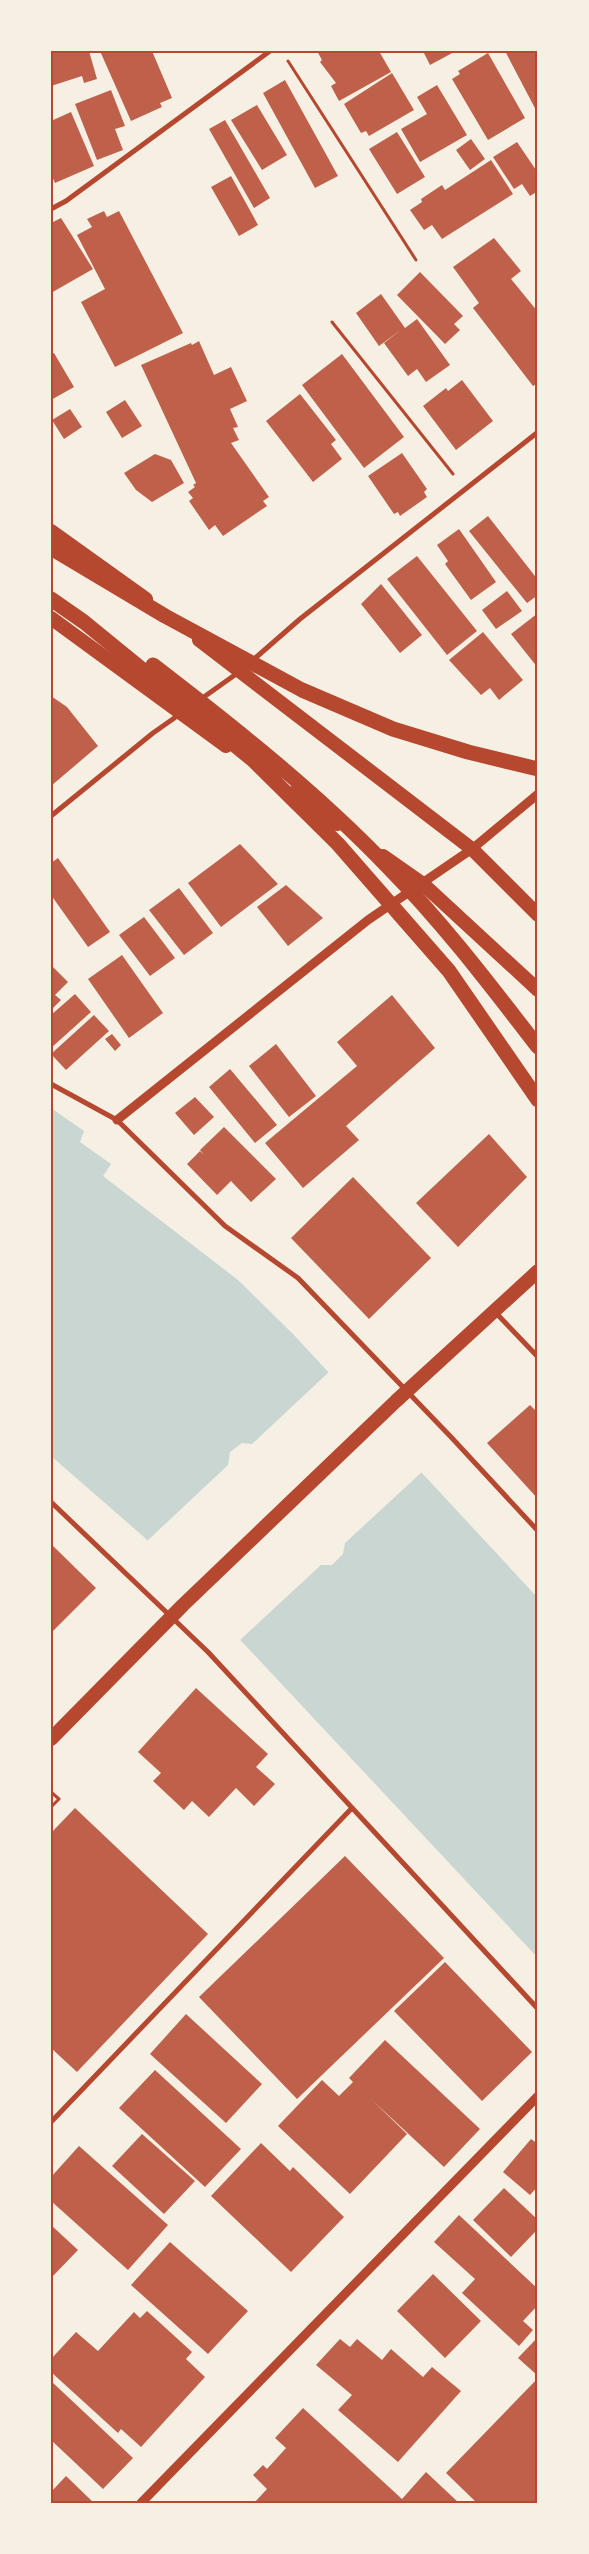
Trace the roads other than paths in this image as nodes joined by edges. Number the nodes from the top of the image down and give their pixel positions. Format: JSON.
{"nodes":[{"id":1,"x":270,"y":51,"type":"edge"},
{"id":2,"x":51,"y":209,"type":"edge"},
{"id":3,"x":538,"y":432,"type":"edge"},
{"id":4,"x":51,"y":531,"type":"edge"},
{"id":5,"x":51,"y":548,"type":"edge"},
{"id":6,"x":51,"y":558,"type":"edge"},
{"id":7,"x":51,"y":586,"type":"edge"},
{"id":8,"x":51,"y":599,"type":"edge"},
{"id":9,"x":51,"y":618,"type":"edge"},
{"id":10,"x":240,"y":672,"type":"junction"},
{"id":11,"x":181,"y":714,"type":"junction"},
{"id":12,"x":538,"y":768,"type":"edge"},
{"id":13,"x":538,"y":774,"type":"edge"},
{"id":14,"x":538,"y":794,"type":"edge"},
{"id":15,"x":51,"y":816,"type":"edge"},
{"id":16,"x":472,"y":849,"type":"junction"},
{"id":17,"x":422,"y":884,"type":"junction"},
{"id":18,"x":538,"y":915,"type":"edge"},
{"id":19,"x":538,"y":990,"type":"edge"},
{"id":20,"x":538,"y":1047,"type":"edge"},
{"id":21,"x":51,"y":1084,"type":"edge"},
{"id":22,"x":538,"y":1100,"type":"edge"},
{"id":23,"x":116,"y":1120,"type":"junction"},
{"id":24,"x":538,"y":1271,"type":"edge"},
{"id":25,"x":495,"y":1312,"type":"junction"},
{"id":26,"x":538,"y":1357,"type":"edge"},
{"id":27,"x":407,"y":1390,"type":"junction"},
{"id":28,"x":51,"y":1502,"type":"edge"},
{"id":29,"x":538,"y":1531,"type":"edge"},
{"id":30,"x":171,"y":1617,"type":"junction"},
{"id":31,"x":51,"y":1739,"type":"edge"},
{"id":32,"x":352,"y":1808,"type":"junction"},
{"id":33,"x":538,"y":2010,"type":"edge"},
{"id":34,"x":538,"y":2096,"type":"edge"},
{"id":35,"x":51,"y":2122,"type":"edge"},
{"id":36,"x":141,"y":2503,"type":"edge"}],
"edges":[{"from":1,"to":2,"type":"street"},
{"from":3,"to":10,"type":"street"},
{"from":4,"to":10,"type":"highway"},
{"from":5,"to":12,"type":"highway"},
{"from":6,"to":13,"type":"highway"},
{"from":7,"to":20,"type":"highway"},
{"from":8,"to":22,"type":"highway"},
{"from":9,"to":11,"type":"highway"},
{"from":10,"to":11,"type":"street"},
{"from":10,"to":16,"type":"highway"},
{"from":11,"to":15,"type":"street"},
{"from":11,"to":17,"type":"highway"},
{"from":14,"to":16,"type":"street"},
{"from":16,"to":17,"type":"street"},
{"from":16,"to":18,"type":"highway"},
{"from":17,"to":19,"type":"highway"},
{"from":17,"to":23,"type":"street"},
{"from":21,"to":23,"type":"street"},
{"from":23,"to":27,"type":"street"},
{"from":24,"to":25,"type":"highway"},
{"from":25,"to":26,"type":"street"},
{"from":25,"to":27,"type":"highway"},
{"from":27,"to":29,"type":"street"},
{"from":27,"to":30,"type":"highway"},
{"from":28,"to":30,"type":"street"},
{"from":30,"to":31,"type":"highway"},
{"from":30,"to":32,"type":"street"},
{"from":32,"to":33,"type":"street"},
{"from":32,"to":35,"type":"street"},
{"from":34,"to":36,"type":"street"}]}
